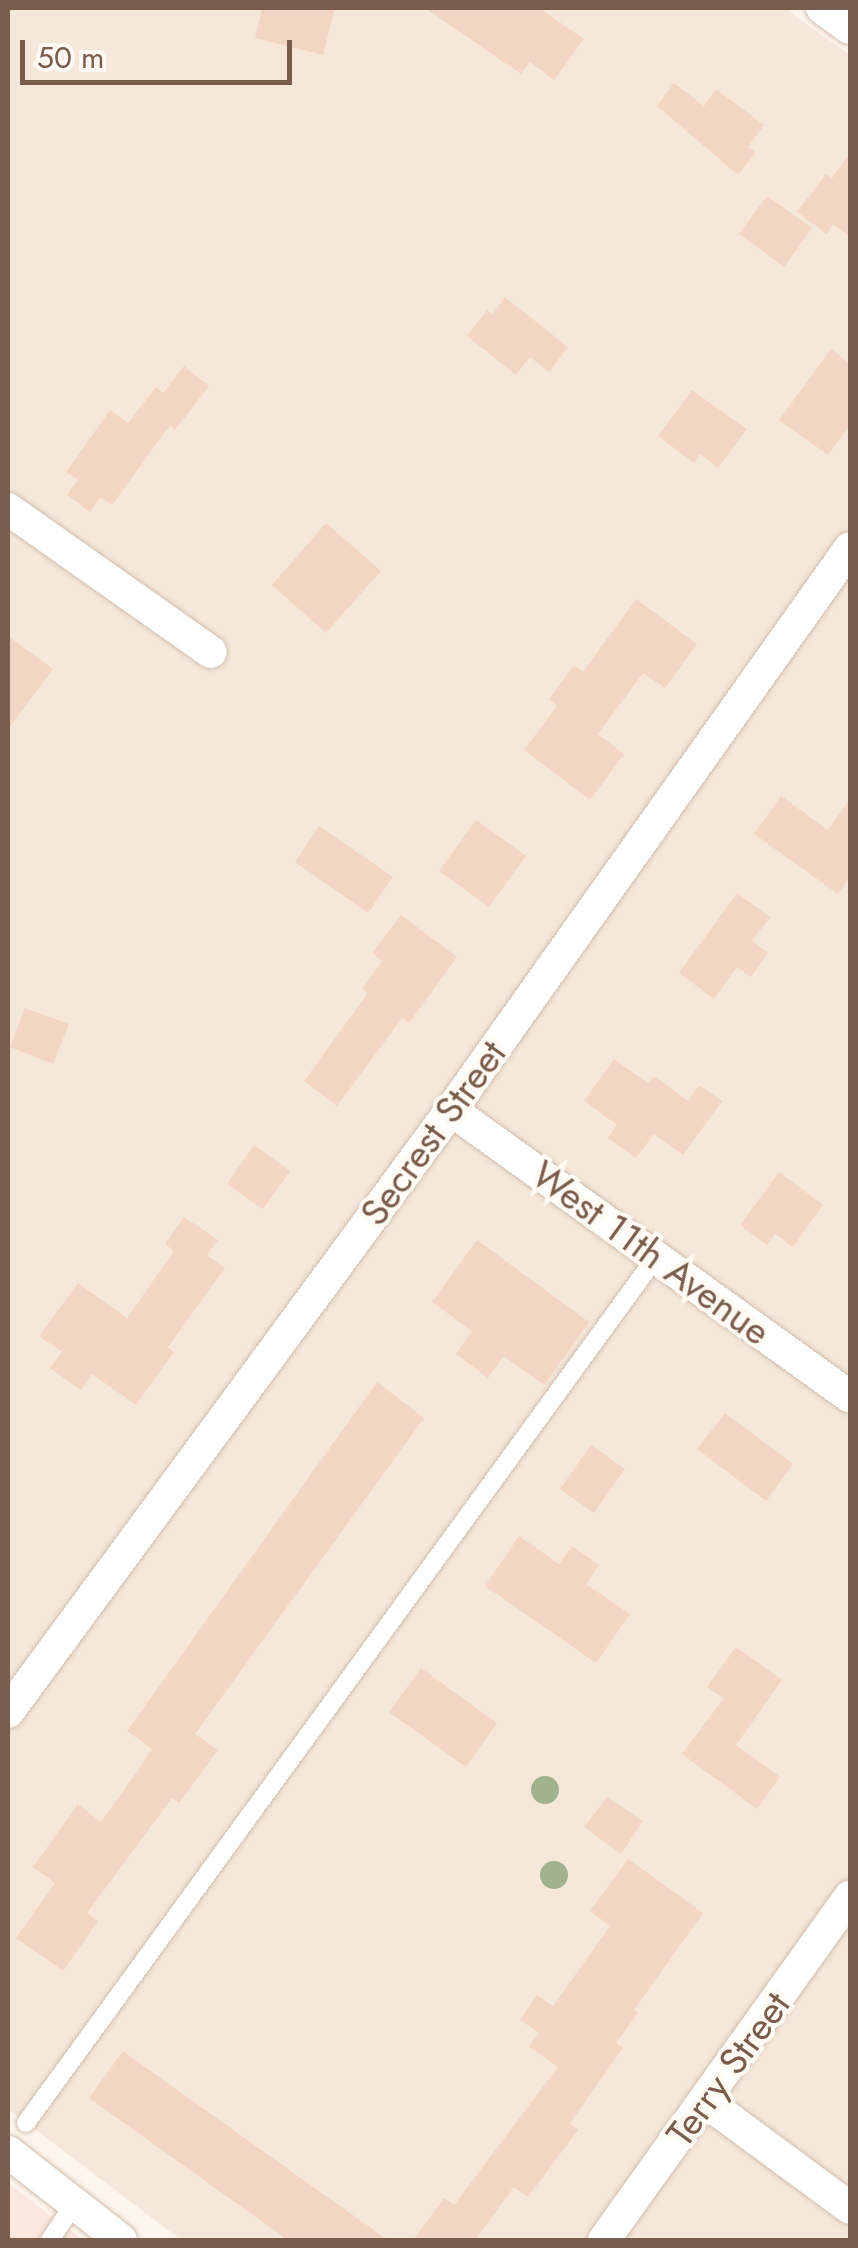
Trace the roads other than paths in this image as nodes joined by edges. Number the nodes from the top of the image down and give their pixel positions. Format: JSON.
{"nodes":[{"id":1,"x":822,"y":8,"type":"edge"},
{"id":2,"x":850,"y":28,"type":"edge"},
{"id":3,"x":8,"y":509,"type":"edge"},
{"id":4,"x":850,"y":548,"type":"edge"},
{"id":5,"x":211,"y":652,"type":"dead end"},
{"id":6,"x":450,"y":1110,"type":"junction"},
{"id":7,"x":656,"y":1257,"type":"junction"},
{"id":8,"x":850,"y":1397,"type":"edge"},
{"id":9,"x":8,"y":1712,"type":"edge"},
{"id":10,"x":850,"y":1897,"type":"edge"},
{"id":11,"x":705,"y":2102,"type":"junction"},
{"id":12,"x":26,"y":2123,"type":"dead end"},
{"id":13,"x":8,"y":2152,"type":"edge"},
{"id":14,"x":74,"y":2204,"type":"junction"},
{"id":15,"x":850,"y":2208,"type":"edge"},
{"id":16,"x":50,"y":2240,"type":"edge"},
{"id":17,"x":122,"y":2240,"type":"edge"},
{"id":18,"x":604,"y":2240,"type":"edge"}],
"edges":[{"from":1,"to":2,"type":"street"},
{"from":3,"to":5,"type":"street"},
{"from":4,"to":6,"type":"street","name":"Secrest Street"},
{"from":6,"to":7,"type":"street","name":"West 11th Avenue"},
{"from":6,"to":9,"type":"street","name":"Secrest Street"},
{"from":7,"to":8,"type":"street","name":"West 11th Avenue"},
{"from":7,"to":12,"type":"lane"},
{"from":10,"to":11,"type":"street","name":"Terry Street"},
{"from":11,"to":15,"type":"street"},
{"from":11,"to":18,"type":"street","name":"Terry Street"},
{"from":13,"to":14,"type":"street"},
{"from":14,"to":16,"type":"lane"},
{"from":14,"to":17,"type":"street"}]}
